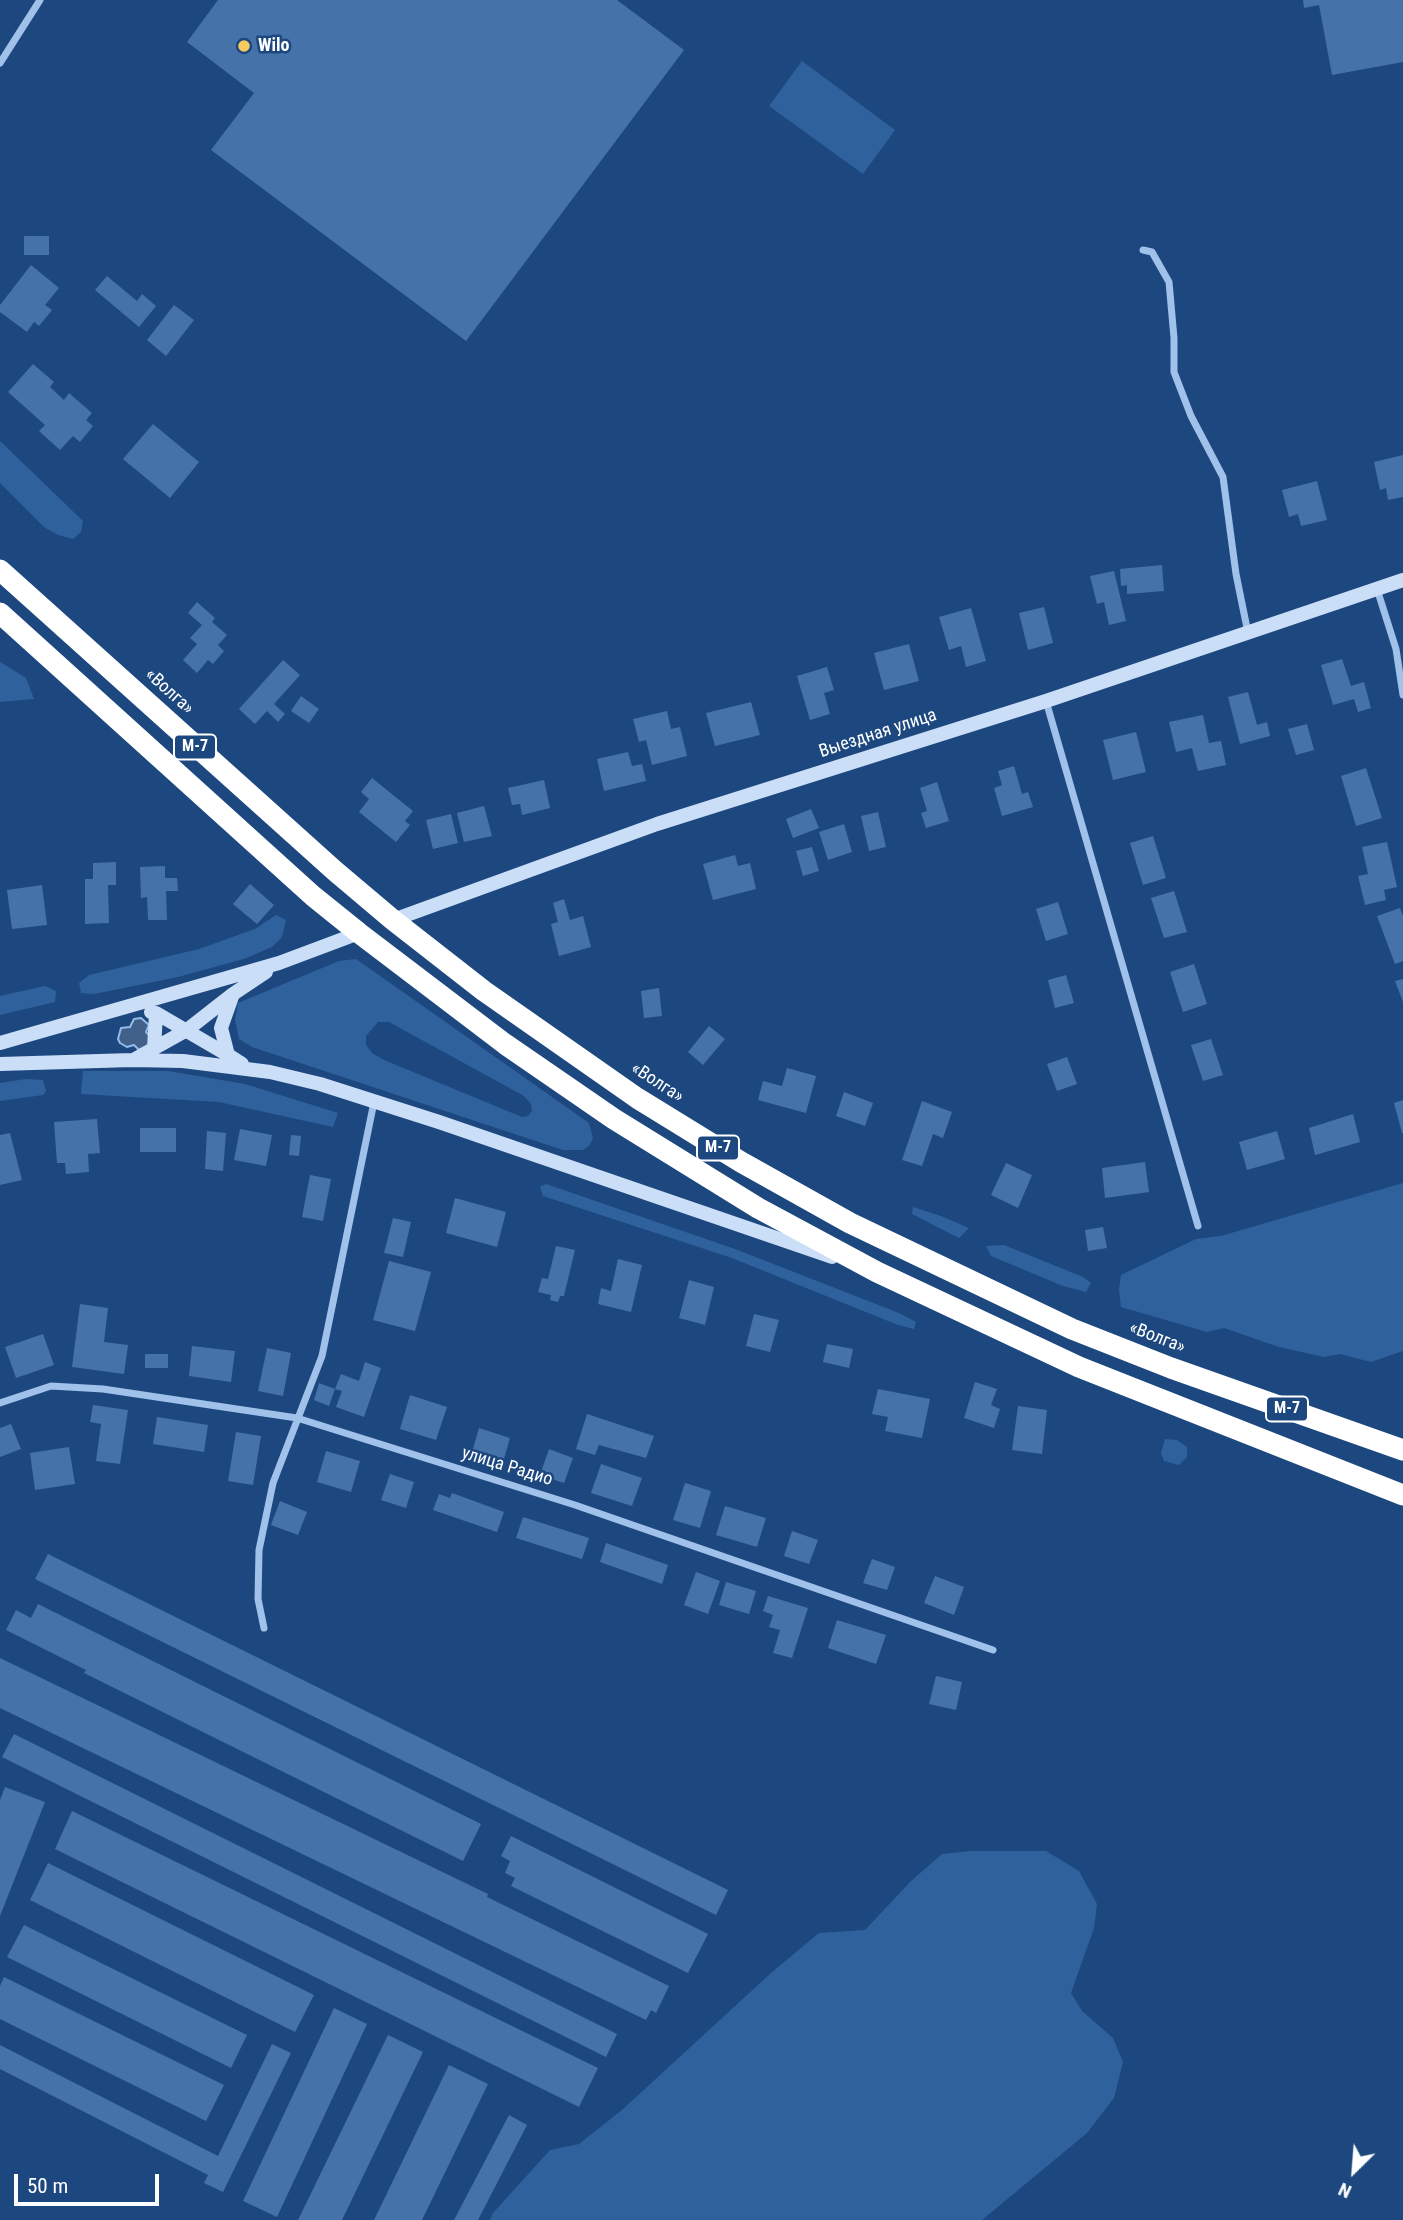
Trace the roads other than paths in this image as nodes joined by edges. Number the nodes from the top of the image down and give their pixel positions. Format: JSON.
{"nodes":[{"id":1,"x":40,"y":0,"type":"edge"},
{"id":2,"x":0,"y":63,"type":"edge"},
{"id":3,"x":1143,"y":250,"type":"dead end"},
{"id":4,"x":0,"y":570,"type":"edge"},
{"id":5,"x":1403,"y":580,"type":"edge"},
{"id":6,"x":1377,"y":589,"type":"junction"},
{"id":7,"x":0,"y":613,"type":"edge"},
{"id":8,"x":1248,"y":633,"type":"junction"},
{"id":9,"x":1399,"y":651,"type":"edge"},
{"id":10,"x":1403,"y":695,"type":"edge"},
{"id":11,"x":1046,"y":701,"type":"junction"},
{"id":12,"x":393,"y":920,"type":"junction"},
{"id":13,"x":359,"y":933,"type":"junction"},
{"id":14,"x":279,"y":963,"type":"junction"},
{"id":15,"x":233,"y":994,"type":"junction"},
{"id":16,"x":131,"y":1005,"type":"junction"},
{"id":17,"x":156,"y":1013,"type":"junction"},
{"id":18,"x":187,"y":1030,"type":"junction"},
{"id":19,"x":0,"y":1042,"type":"edge"},
{"id":20,"x":154,"y":1049,"type":"junction"},
{"id":21,"x":228,"y":1055,"type":"junction"},
{"id":22,"x":132,"y":1060,"type":"junction"},
{"id":23,"x":0,"y":1064,"type":"edge"},
{"id":24,"x":246,"y":1067,"type":"junction"},
{"id":25,"x":374,"y":1101,"type":"junction"},
{"id":26,"x":1198,"y":1226,"type":"dead end"},
{"id":27,"x":877,"y":1272,"type":"junction"},
{"id":28,"x":0,"y":1403,"type":"edge"},
{"id":29,"x":298,"y":1418,"type":"junction"},
{"id":30,"x":1403,"y":1450,"type":"edge"},
{"id":31,"x":1403,"y":1495,"type":"edge"},
{"id":32,"x":264,"y":1628,"type":"dead end"},
{"id":33,"x":993,"y":1650,"type":"dead end"}],
"edges":[{"from":1,"to":2,"type":"street"},
{"from":3,"to":8,"type":"street"},
{"from":4,"to":12,"type":"highway","name":"«Волга»","number":"М-7"},
{"from":5,"to":6,"type":"main road","name":"Выездная улица"},
{"from":6,"to":8,"type":"main road","name":"Выездная улица"},
{"from":6,"to":9,"type":"street"},
{"from":7,"to":13,"type":"highway","number":"М-7"},
{"from":8,"to":11,"type":"main road","name":"Выездная улица"},
{"from":9,"to":10,"type":"street"},
{"from":11,"to":12,"type":"main road","name":"Выездная улица"},
{"from":11,"to":26,"type":"street"},
{"from":12,"to":30,"type":"highway","name":"«Волга»","number":"М-7"},
{"from":13,"to":14,"type":"main road"},
{"from":13,"to":27,"type":"highway","number":"М-7"},
{"from":14,"to":15,"type":"main road"},
{"from":14,"to":16,"type":"main road"},
{"from":15,"to":18,"type":"main road"},
{"from":15,"to":21,"type":"main road"},
{"from":16,"to":17,"type":"main road"},
{"from":16,"to":19,"type":"main road"},
{"from":17,"to":18,"type":"main road"},
{"from":17,"to":20,"type":"main road"},
{"from":18,"to":20,"type":"main road"},
{"from":18,"to":21,"type":"main road"},
{"from":20,"to":22,"type":"main road"},
{"from":21,"to":24,"type":"main road"},
{"from":22,"to":23,"type":"main road"},
{"from":22,"to":24,"type":"main road"},
{"from":24,"to":25,"type":"main road"},
{"from":25,"to":27,"type":"main road"},
{"from":25,"to":29,"type":"street"},
{"from":27,"to":31,"type":"highway","number":"М-7"},
{"from":28,"to":29,"type":"street","name":"улица Радио"},
{"from":29,"to":32,"type":"street"},
{"from":29,"to":33,"type":"street","name":"улица Радио"}]}
